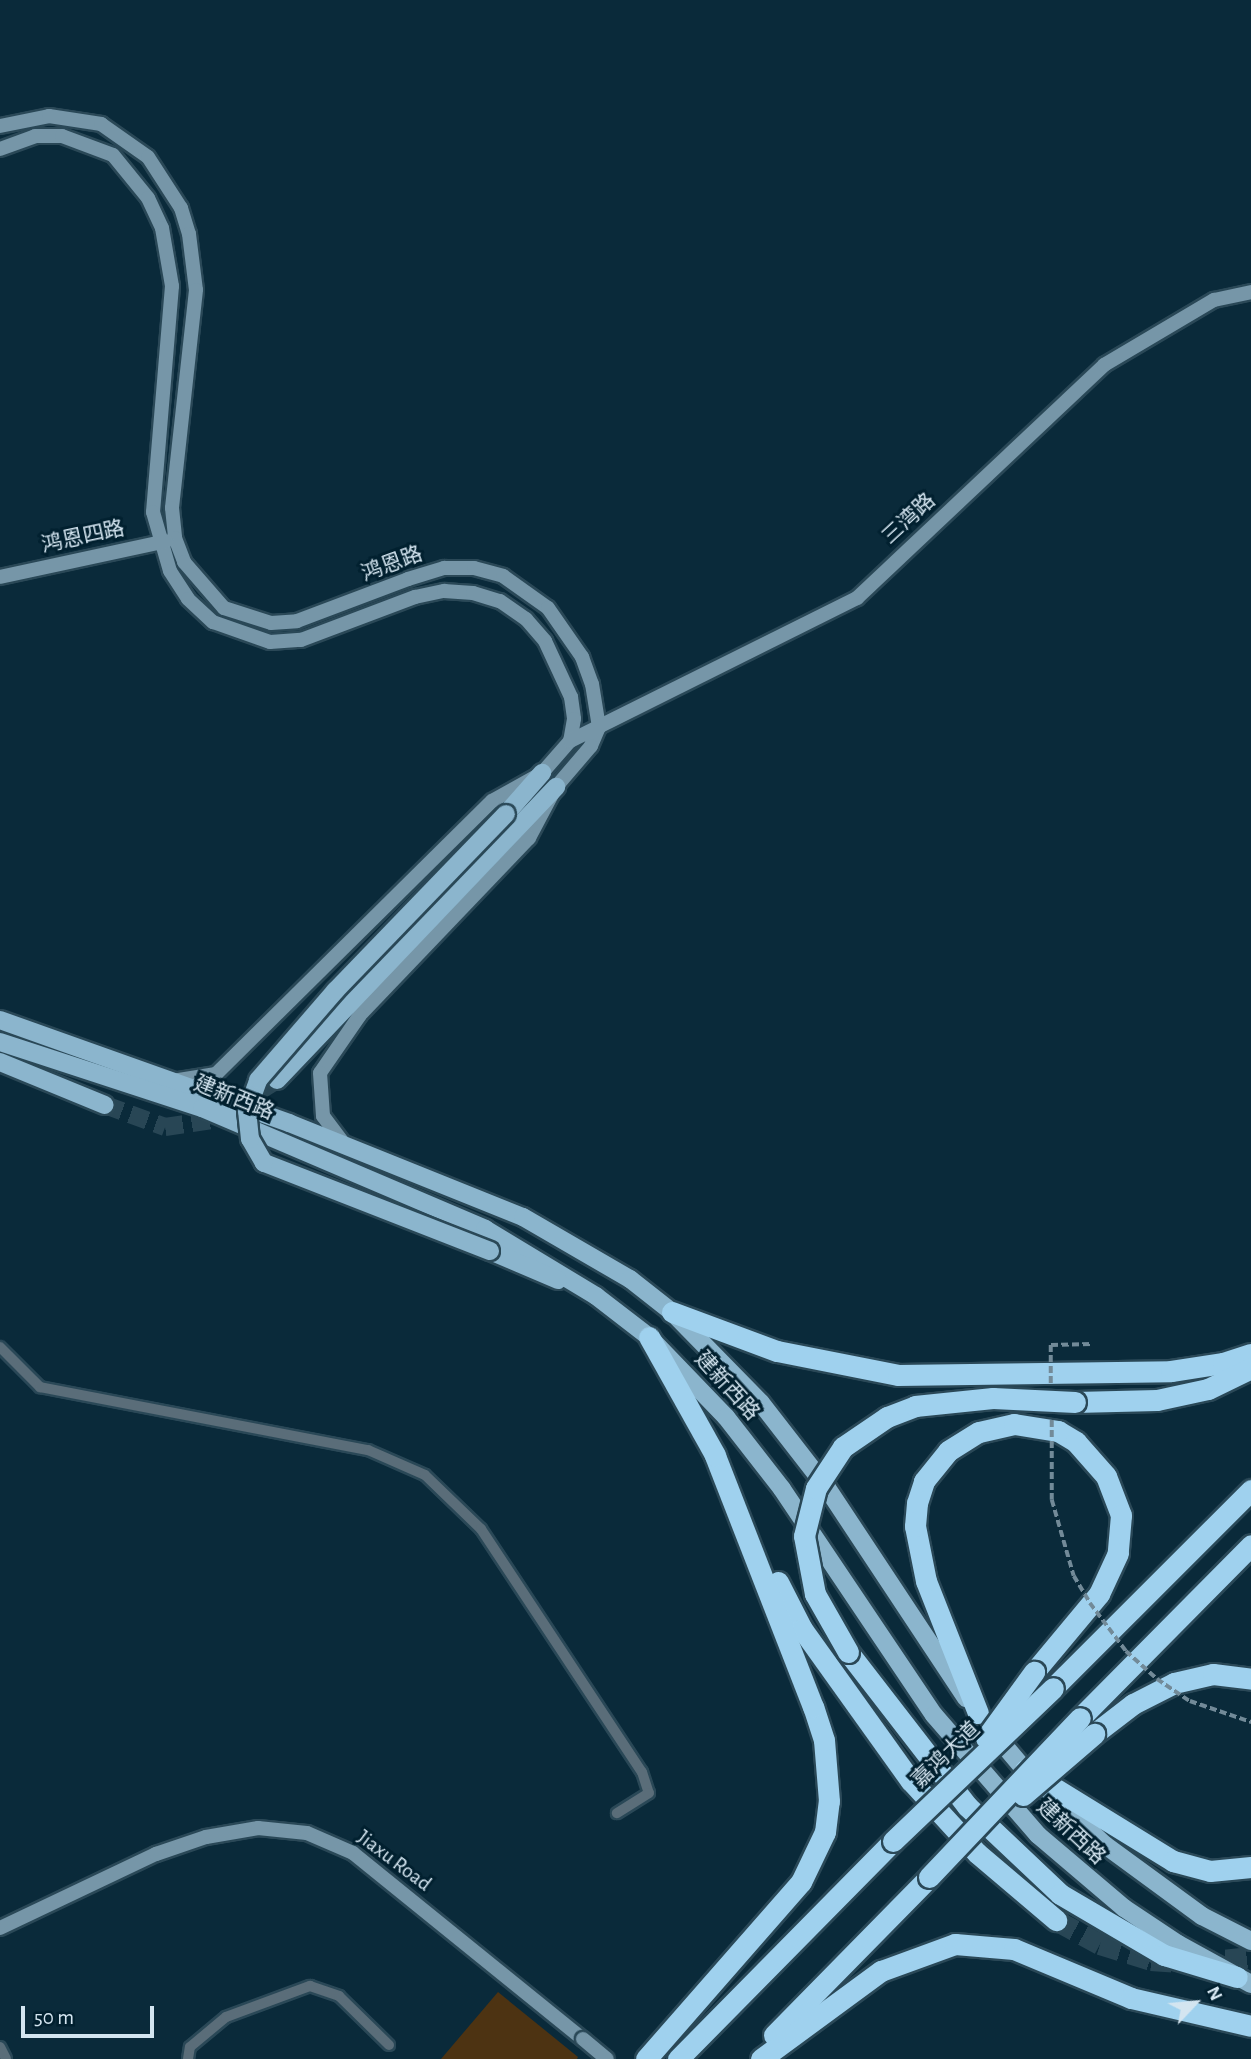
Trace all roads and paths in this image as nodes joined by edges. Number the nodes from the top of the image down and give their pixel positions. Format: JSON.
{"nodes":[{"id":1,"x":0,"y":126,"type":"edge"},
{"id":2,"x":0,"y":149,"type":"edge"},
{"id":3,"x":1251,"y":292,"type":"edge"},
{"id":4,"x":175,"y":538,"type":"junction"},
{"id":5,"x":159,"y":544,"type":"junction"},
{"id":6,"x":0,"y":577,"type":"edge"},
{"id":7,"x":599,"y":727,"type":"junction"},
{"id":8,"x":570,"y":741,"type":"junction"},
{"id":9,"x":542,"y":773,"type":"junction"},
{"id":10,"x":556,"y":787,"type":"junction"},
{"id":11,"x":0,"y":1020,"type":"edge"},
{"id":12,"x":0,"y":1042,"type":"edge"},
{"id":13,"x":0,"y":1062,"type":"edge"},
{"id":14,"x":277,"y":1080,"type":"tunnel mouth"},
{"id":15,"x":173,"y":1081,"type":"junction"},
{"id":16,"x":105,"y":1105,"type":"tunnel mouth"},
{"id":17,"x":348,"y":1149,"type":"junction"},
{"id":18,"x":597,"y":1296,"type":"junction"},
{"id":19,"x":672,"y":1311,"type":"junction"},
{"id":20,"x":649,"y":1337,"type":"junction"},
{"id":21,"x":1092,"y":1344,"type":"dead end"},
{"id":22,"x":0,"y":1347,"type":"edge"},
{"id":23,"x":1251,"y":1354,"type":"edge"},
{"id":24,"x":1251,"y":1368,"type":"edge"},
{"id":25,"x":1051,"y":1397,"type":"dead end"},
{"id":26,"x":1052,"y":1410,"type":"dead end"},
{"id":27,"x":715,"y":1455,"type":"junction"},
{"id":28,"x":1251,"y":1490,"type":"edge"},
{"id":29,"x":1251,"y":1545,"type":"edge"},
{"id":30,"x":1251,"y":1679,"type":"edge"},
{"id":31,"x":978,"y":1713,"type":"junction"},
{"id":32,"x":1251,"y":1722,"type":"edge"},
{"id":33,"x":1087,"y":1726,"type":"junction"},
{"id":34,"x":1025,"y":1770,"type":"junction"},
{"id":35,"x":957,"y":1779,"type":"junction"},
{"id":36,"x":617,"y":1813,"type":"dead end"},
{"id":37,"x":1251,"y":1867,"type":"edge"},
{"id":38,"x":1056,"y":1920,"type":"tunnel mouth"},
{"id":39,"x":0,"y":1928,"type":"edge"},
{"id":40,"x":1251,"y":1941,"type":"edge"},
{"id":41,"x":1244,"y":1981,"type":"edge"},
{"id":42,"x":1251,"y":2026,"type":"edge"},
{"id":43,"x":389,"y":2045,"type":"dead end"},
{"id":44,"x":0,"y":2047,"type":"edge"},
{"id":45,"x":6,"y":2059,"type":"edge"},
{"id":46,"x":188,"y":2059,"type":"edge"},
{"id":47,"x":607,"y":2059,"type":"edge"},
{"id":48,"x":646,"y":2059,"type":"edge"},
{"id":49,"x":678,"y":2059,"type":"edge"},
{"id":50,"x":751,"y":2059,"type":"edge"},
{"id":51,"x":761,"y":2059,"type":"edge"}],
"edges":[{"from":1,"to":4,"type":"main road","name":"鸿恩路"},
{"from":2,"to":5,"type":"main road","name":"鸿恩路"},
{"from":3,"to":7,"type":"main road","name":"三湾路"},
{"from":4,"to":5,"type":"main road","name":"鸿恩四路"},
{"from":4,"to":7,"type":"main road","name":"鸿恩路"},
{"from":5,"to":6,"type":"main road","name":"鸿恩四路"},
{"from":5,"to":8,"type":"main road","name":"鸿恩路"},
{"from":7,"to":8,"type":"main road","name":"三湾路"},
{"from":7,"to":10,"type":"main road"},
{"from":8,"to":9,"type":"main road"},
{"from":9,"to":15,"type":"main road"},
{"from":9,"to":18,"type":"main road","bridge":true},
{"from":10,"to":14,"type":"main road"},
{"from":10,"to":17,"type":"main road"},
{"from":11,"to":15,"type":"main road","name":"建新西路"},
{"from":12,"to":18,"type":"main road","name":"建新西路"},
{"from":13,"to":16,"type":"main road"},
{"from":15,"to":17,"type":"main road","name":"建新西路"},
{"from":17,"to":19,"type":"main road","name":"建新西路"},
{"from":18,"to":20,"type":"main road","name":"建新西路"},
{"from":19,"to":23,"type":"highway"},
{"from":19,"to":31,"type":"main road","name":"建新西路"},
{"from":20,"to":27,"type":"highway"},
{"from":20,"to":41,"type":"main road","name":"建新西路"},
{"from":21,"to":25,"type":"path","bridge":true},
{"from":22,"to":36,"type":"lane"},
{"from":24,"to":41,"type":"highway","bridge":true},
{"from":26,"to":32,"type":"path","bridge":true},
{"from":27,"to":38,"type":"highway"},
{"from":27,"to":48,"type":"highway"},
{"from":28,"to":35,"type":"highway","name":"嘉鸿大道","bridge":true},
{"from":29,"to":33,"type":"highway"},
{"from":30,"to":33,"type":"highway"},
{"from":31,"to":34,"type":"main road","name":"建新西路"},
{"from":31,"to":35,"type":"highway","bridge":true},
{"from":33,"to":50,"type":"highway","bridge":true},
{"from":34,"to":37,"type":"highway"},
{"from":34,"to":40,"type":"main road","name":"建新西路"},
{"from":35,"to":49,"type":"highway","name":"嘉鸿大道","bridge":true},
{"from":39,"to":47,"type":"main road","name":"Jiaxu Road","bridge":true},
{"from":42,"to":51,"type":"highway"},
{"from":43,"to":46,"type":"lane"},
{"from":44,"to":45,"type":"lane"}]}
